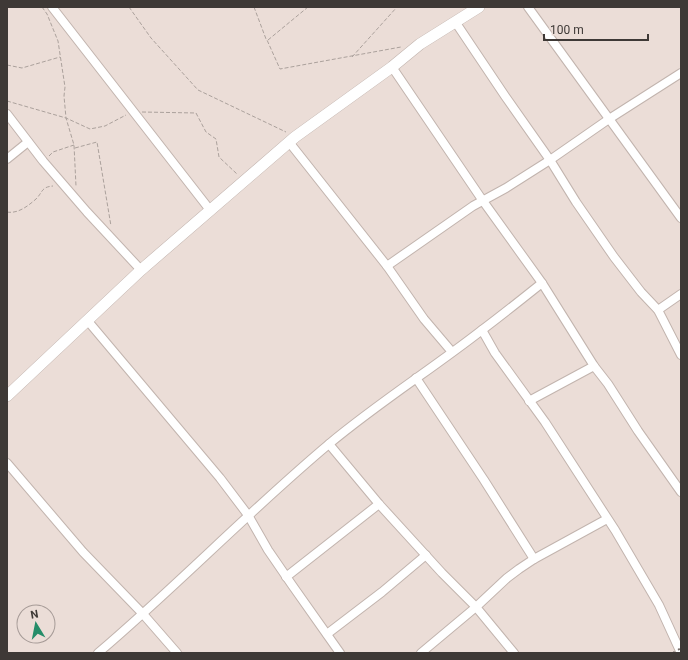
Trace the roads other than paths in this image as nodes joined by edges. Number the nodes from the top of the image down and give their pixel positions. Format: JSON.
{"nodes":[{"id":1,"x":52,"y":7,"type":"edge"},
{"id":2,"x":479,"y":7,"type":"edge"},
{"id":3,"x":528,"y":7,"type":"edge"},
{"id":4,"x":456,"y":23,"type":"junction"},
{"id":5,"x":392,"y":67,"type":"junction"},
{"id":6,"x":681,"y":73,"type":"edge"},
{"id":7,"x":7,"y":114,"type":"edge"},
{"id":8,"x":609,"y":119,"type":"junction"},
{"id":9,"x":292,"y":140,"type":"junction"},
{"id":10,"x":28,"y":142,"type":"junction"},
{"id":11,"x":7,"y":159,"type":"edge"},
{"id":12,"x":550,"y":160,"type":"junction"},
{"id":13,"x":483,"y":200,"type":"junction"},
{"id":14,"x":210,"y":210,"type":"junction"},
{"id":15,"x":681,"y":218,"type":"edge"},
{"id":16,"x":387,"y":266,"type":"junction"},
{"id":17,"x":141,"y":270,"type":"junction"},
{"id":18,"x":542,"y":283,"type":"junction"},
{"id":19,"x":681,"y":294,"type":"edge"},
{"id":20,"x":658,"y":310,"type":"junction"},
{"id":21,"x":87,"y":320,"type":"junction"},
{"id":22,"x":482,"y":330,"type":"junction"},
{"id":23,"x":452,"y":352,"type":"junction"},
{"id":24,"x":681,"y":355,"type":"edge"},
{"id":25,"x":594,"y":366,"type":"junction"},
{"id":26,"x":416,"y":378,"type":"junction"},
{"id":27,"x":7,"y":396,"type":"edge"},
{"id":28,"x":529,"y":401,"type":"junction"},
{"id":29,"x":329,"y":444,"type":"junction"},
{"id":30,"x":7,"y":463,"type":"edge"},
{"id":31,"x":681,"y":492,"type":"edge"},
{"id":32,"x":379,"y":504,"type":"junction"},
{"id":33,"x":248,"y":515,"type":"junction"},
{"id":34,"x":607,"y":518,"type":"junction"},
{"id":35,"x":426,"y":555,"type":"junction"},
{"id":36,"x":534,"y":559,"type":"junction"},
{"id":37,"x":286,"y":577,"type":"junction"},
{"id":38,"x":476,"y":607,"type":"junction"},
{"id":39,"x":143,"y":614,"type":"junction"},
{"id":40,"x":327,"y":634,"type":"junction"},
{"id":41,"x":98,"y":653,"type":"edge"},
{"id":42,"x":177,"y":653,"type":"edge"},
{"id":43,"x":340,"y":653,"type":"edge"},
{"id":44,"x":421,"y":653,"type":"edge"},
{"id":45,"x":514,"y":653,"type":"edge"},
{"id":46,"x":681,"y":653,"type":"edge"}],
"edges":[{"from":1,"to":14,"type":"street"},
{"from":2,"to":4,"type":"main road"},
{"from":3,"to":8,"type":"street"},
{"from":4,"to":5,"type":"main road"},
{"from":4,"to":12,"type":"street"},
{"from":5,"to":9,"type":"main road"},
{"from":5,"to":13,"type":"street"},
{"from":6,"to":8,"type":"street"},
{"from":7,"to":10,"type":"street"},
{"from":8,"to":12,"type":"street"},
{"from":8,"to":15,"type":"street"},
{"from":9,"to":14,"type":"main road"},
{"from":9,"to":16,"type":"street"},
{"from":10,"to":11,"type":"street"},
{"from":10,"to":17,"type":"street"},
{"from":12,"to":13,"type":"street"},
{"from":12,"to":20,"type":"street"},
{"from":13,"to":16,"type":"street"},
{"from":13,"to":18,"type":"street"},
{"from":14,"to":17,"type":"main road"},
{"from":16,"to":23,"type":"street"},
{"from":17,"to":21,"type":"main road"},
{"from":18,"to":22,"type":"street"},
{"from":18,"to":25,"type":"street"},
{"from":19,"to":20,"type":"street"},
{"from":20,"to":24,"type":"street"},
{"from":21,"to":27,"type":"main road"},
{"from":21,"to":33,"type":"street"},
{"from":22,"to":23,"type":"street"},
{"from":22,"to":28,"type":"street"},
{"from":23,"to":26,"type":"street"},
{"from":25,"to":28,"type":"street"},
{"from":25,"to":31,"type":"street"},
{"from":26,"to":29,"type":"street"},
{"from":26,"to":36,"type":"street"},
{"from":28,"to":34,"type":"street"},
{"from":29,"to":32,"type":"street"},
{"from":29,"to":33,"type":"street"},
{"from":30,"to":39,"type":"street"},
{"from":32,"to":35,"type":"street"},
{"from":32,"to":37,"type":"street"},
{"from":33,"to":37,"type":"street"},
{"from":33,"to":39,"type":"street"},
{"from":34,"to":36,"type":"street"},
{"from":34,"to":46,"type":"street"},
{"from":35,"to":38,"type":"street"},
{"from":35,"to":40,"type":"street"},
{"from":36,"to":38,"type":"street"},
{"from":37,"to":40,"type":"street"},
{"from":38,"to":44,"type":"street"},
{"from":38,"to":45,"type":"street"},
{"from":39,"to":41,"type":"street"},
{"from":39,"to":42,"type":"street"},
{"from":40,"to":43,"type":"street"}]}
